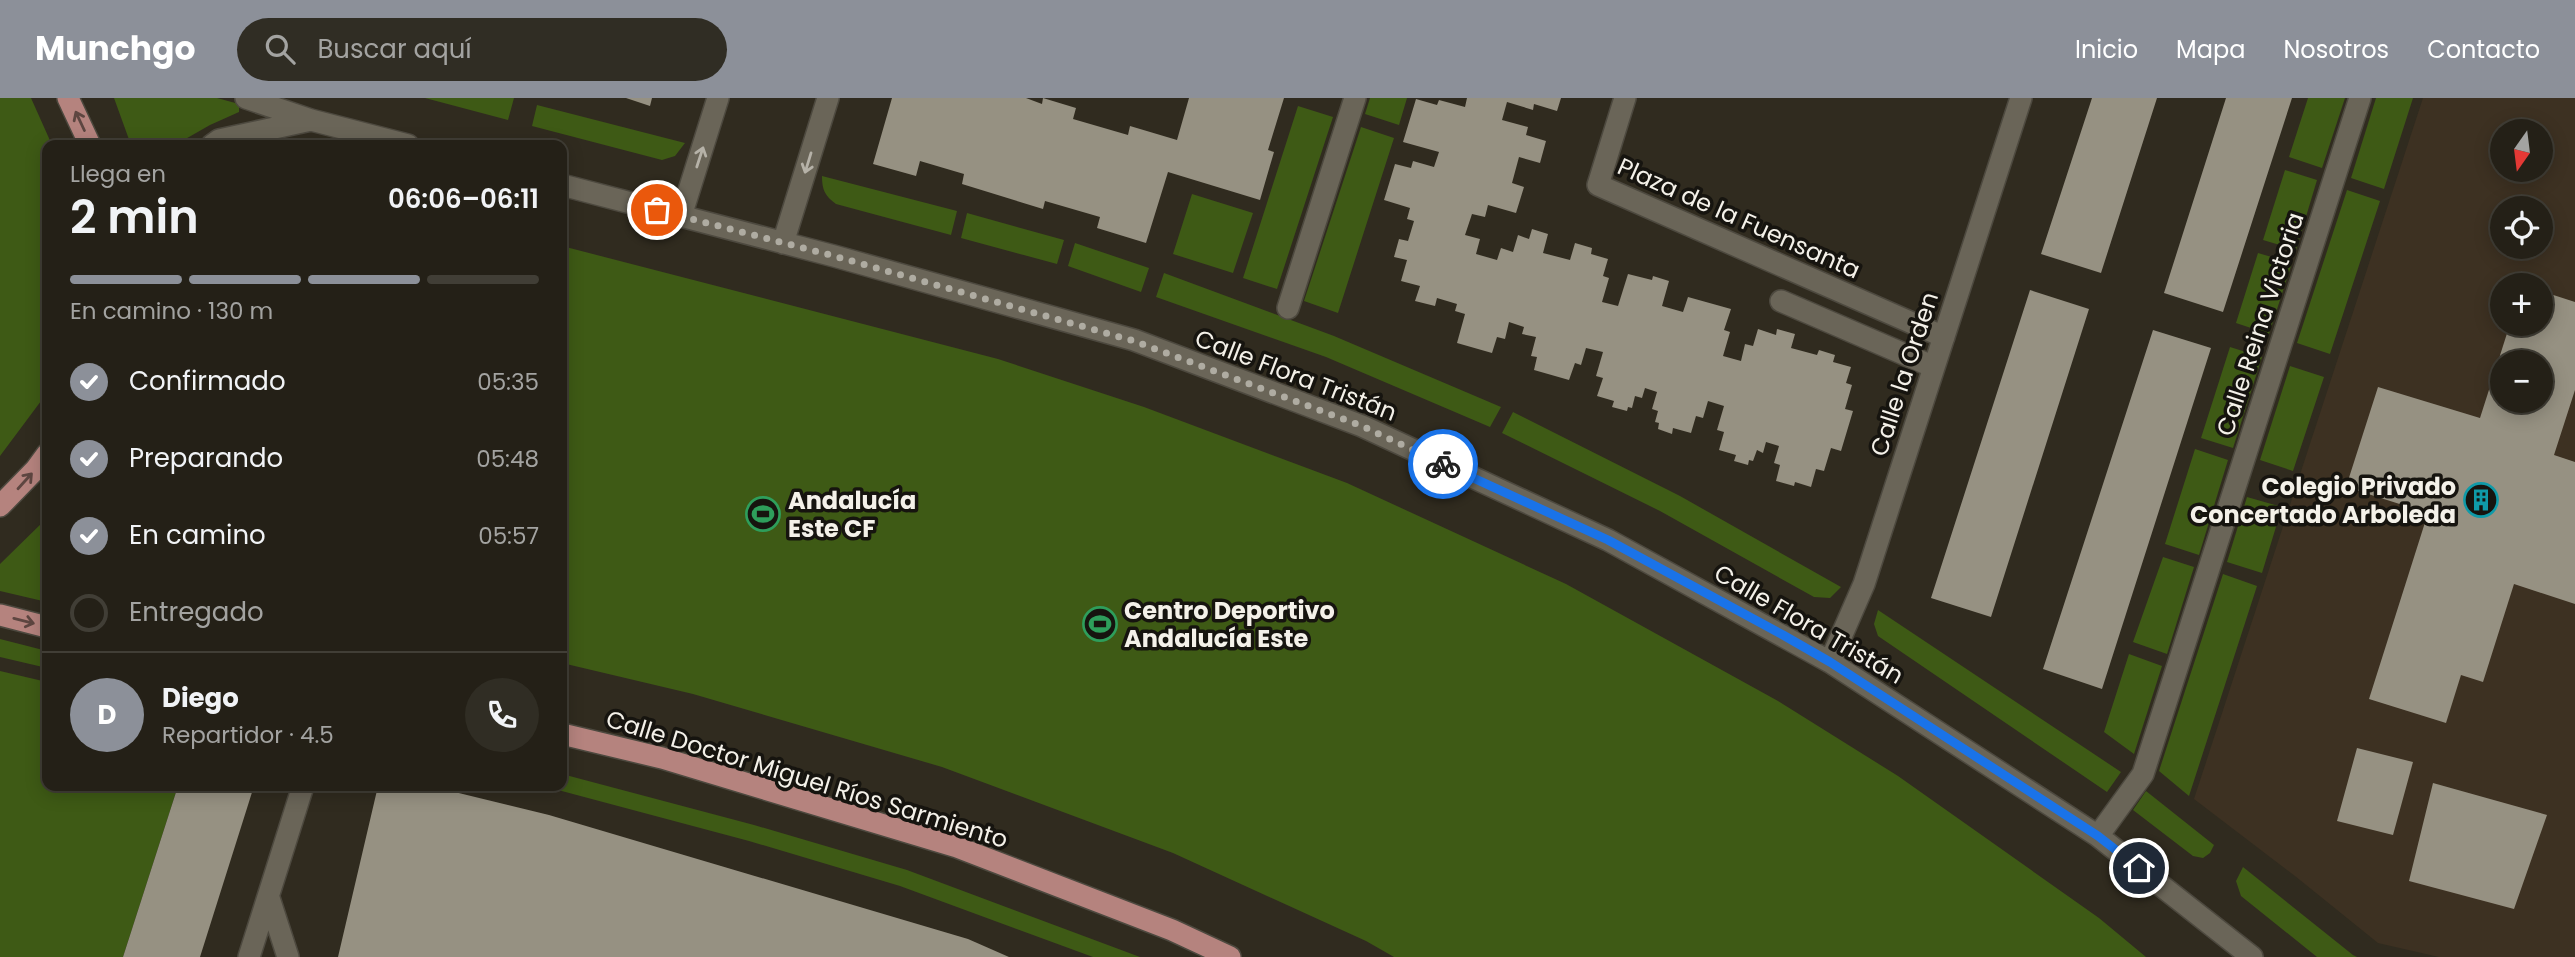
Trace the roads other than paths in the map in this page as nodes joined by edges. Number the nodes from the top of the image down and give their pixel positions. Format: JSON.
{"nodes":[{"id":1,"x":68,"y":98,"type":"edge"},
{"id":2,"x":246,"y":98,"type":"edge"},
{"id":3,"x":718,"y":98,"type":"edge"},
{"id":4,"x":828,"y":98,"type":"edge"},
{"id":5,"x":1355,"y":98,"type":"edge"},
{"id":6,"x":1625,"y":98,"type":"edge"},
{"id":7,"x":2360,"y":98,"type":"edge"},
{"id":8,"x":2018,"y":99,"type":"edge"},
{"id":9,"x":311,"y":120,"type":"junction"},
{"id":10,"x":88,"y":140,"type":"edge"},
{"id":11,"x":223,"y":140,"type":"edge"},
{"id":12,"x":389,"y":140,"type":"edge"},
{"id":13,"x":567,"y":186,"type":"edge"},
{"id":14,"x":681,"y":216,"type":"junction"},
{"id":15,"x":783,"y":243,"type":"junction"},
{"id":16,"x":1781,"y":301,"type":"dead end"},
{"id":17,"x":1288,"y":308,"type":"dead end"},
{"id":18,"x":1944,"y":337,"type":"junction"},
{"id":19,"x":1934,"y":367,"type":"junction"},
{"id":20,"x":42,"y":461,"type":"edge"},
{"id":21,"x":0,"y":506,"type":"edge"},
{"id":22,"x":0,"y":615,"type":"edge"},
{"id":23,"x":42,"y":626,"type":"edge"},
{"id":24,"x":1830,"y":662,"type":"junction"},
{"id":25,"x":567,"y":735,"type":"edge"},
{"id":26,"x":301,"y":791,"type":"edge"},
{"id":27,"x":2098,"y":836,"type":"junction"},
{"id":28,"x":269,"y":898,"type":"junction"},
{"id":29,"x":249,"y":957,"type":"edge"},
{"id":30,"x":288,"y":957,"type":"edge"},
{"id":31,"x":1230,"y":957,"type":"edge"},
{"id":32,"x":2252,"y":957,"type":"edge"}],
"edges":[{"from":10,"to":1,"type":"main road","one_way":true},
{"from":2,"to":9,"type":"street"},
{"from":14,"to":3,"type":"street","one_way":true},
{"from":4,"to":15,"type":"street","one_way":true},
{"from":5,"to":17,"type":"street"},
{"from":6,"to":18,"type":"street","name":"Plaza de la Fuensanta"},
{"from":7,"to":27,"type":"street","name":"Calle Reina Victoria"},
{"from":8,"to":18,"type":"street","name":"Calle la Orden"},
{"from":9,"to":11,"type":"street"},
{"from":9,"to":12,"type":"street"},
{"from":13,"to":14,"type":"street","name":"Calle Flora Tristán"},
{"from":14,"to":15,"type":"street","name":"Calle Flora Tristán"},
{"from":15,"to":24,"type":"street","name":"Calle Flora Tristán"},
{"from":16,"to":19,"type":"street"},
{"from":18,"to":19,"type":"street","name":"Calle la Orden"},
{"from":19,"to":24,"type":"street","name":"Calle la Orden"},
{"from":21,"to":20,"type":"main road","one_way":true},
{"from":22,"to":23,"type":"main road","one_way":true},
{"from":24,"to":27,"type":"street","name":"Calle Flora Tristán"},
{"from":25,"to":31,"type":"main road","name":"Calle Doctor Miguel Ríos Sarmiento"},
{"from":26,"to":28,"type":"street"},
{"from":27,"to":32,"type":"street","name":"Calle Flora Tristán"},
{"from":28,"to":29,"type":"street"},
{"from":28,"to":30,"type":"street"}]}
